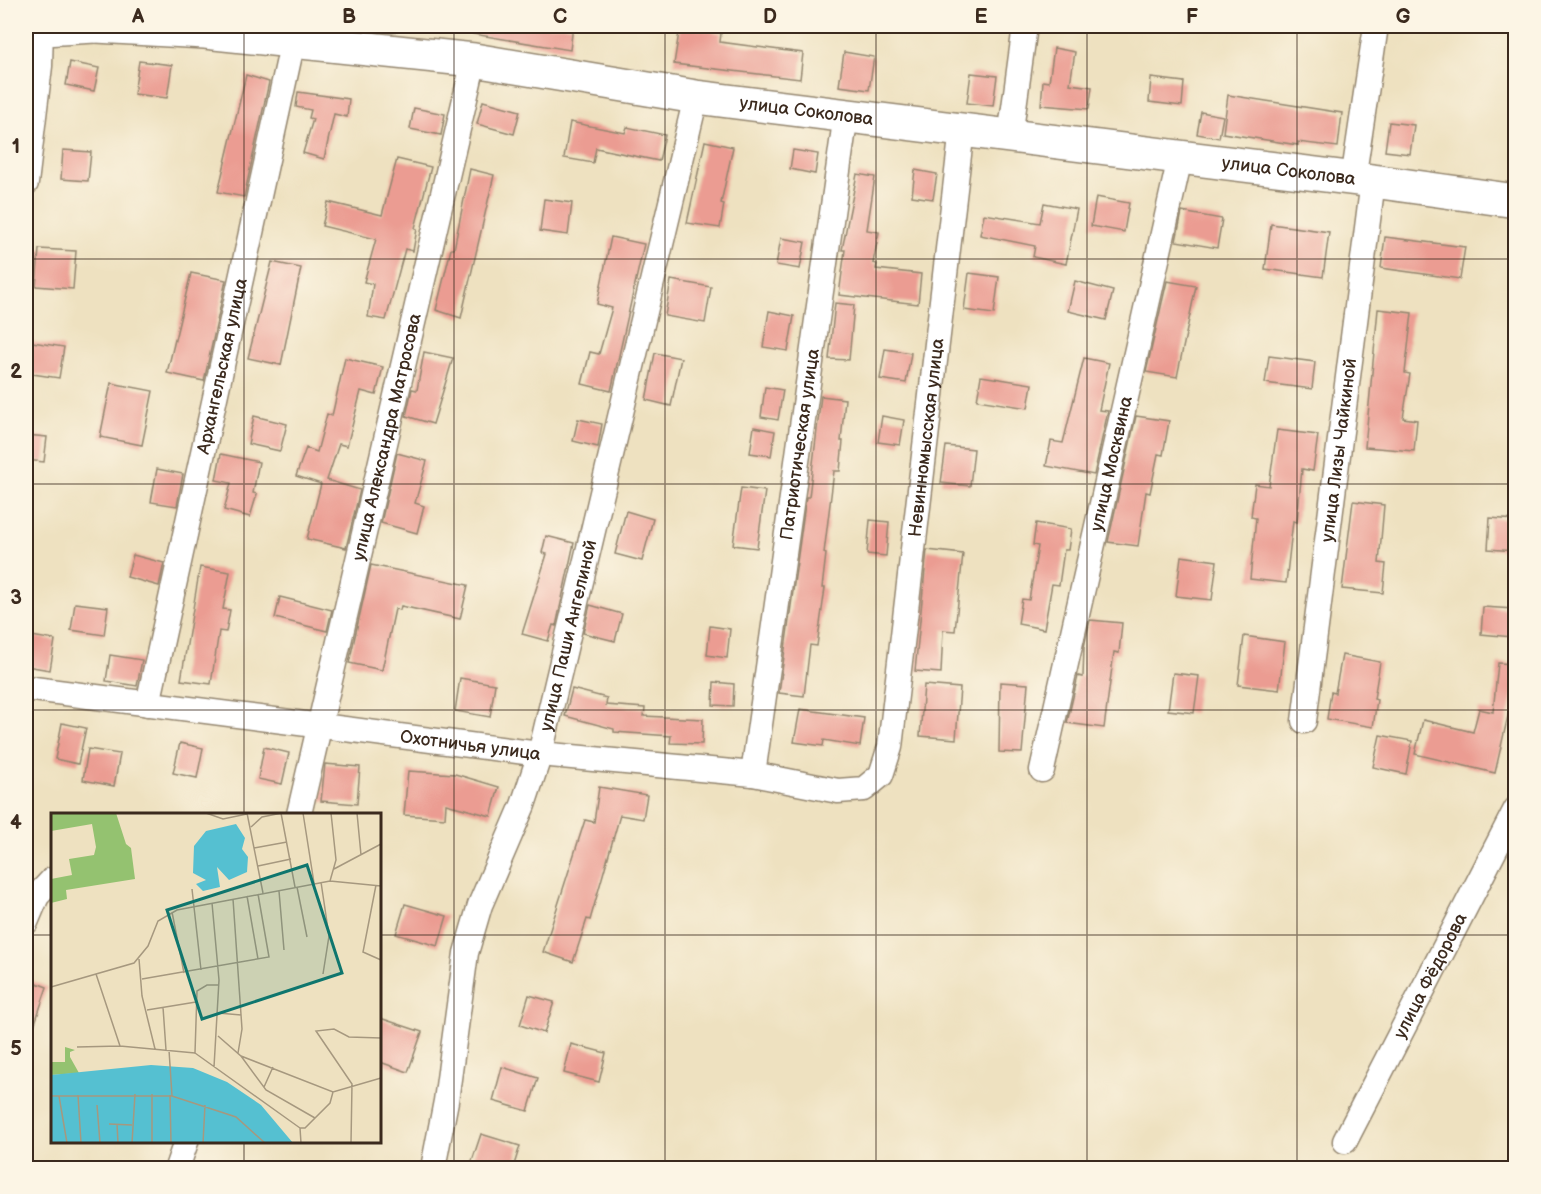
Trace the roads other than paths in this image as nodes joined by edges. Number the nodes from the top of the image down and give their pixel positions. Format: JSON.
{"nodes":[{"id":1,"x":95,"y":26,"type":"edge"},
{"id":2,"x":1025,"y":26,"type":"edge"},
{"id":3,"x":1376,"y":26,"type":"edge"},
{"id":4,"x":33,"y":29,"type":"edge"},
{"id":5,"x":295,"y":33,"type":"edge"},
{"id":6,"x":474,"y":60,"type":"junction"},
{"id":7,"x":696,"y":97,"type":"junction"},
{"id":8,"x":846,"y":114,"type":"junction"},
{"id":9,"x":962,"y":129,"type":"junction"},
{"id":10,"x":1010,"y":137,"type":"junction"},
{"id":11,"x":1180,"y":158,"type":"junction"},
{"id":12,"x":1363,"y":180,"type":"junction"},
{"id":13,"x":26,"y":183,"type":"edge"},
{"id":14,"x":1515,"y":201,"type":"edge"},
{"id":15,"x":26,"y":688,"type":"edge"},
{"id":16,"x":148,"y":704,"type":"junction"},
{"id":17,"x":1304,"y":721,"type":"dead end"},
{"id":18,"x":319,"y":726,"type":"junction"},
{"id":19,"x":890,"y":747,"type":"joint"},
{"id":20,"x":540,"y":754,"type":"junction"},
{"id":21,"x":1042,"y":770,"type":"dead end"},
{"id":22,"x":753,"y":774,"type":"junction"},
{"id":23,"x":1515,"y":809,"type":"edge"},
{"id":24,"x":299,"y":813,"type":"edge"},
{"id":25,"x":51,"y":881,"type":"edge"},
{"id":26,"x":26,"y":922,"type":"edge"},
{"id":27,"x":1345,"y":1141,"type":"dead end"},
{"id":28,"x":186,"y":1143,"type":"edge"},
{"id":29,"x":177,"y":1168,"type":"edge"},
{"id":30,"x":433,"y":1168,"type":"edge"}],
"edges":[{"from":1,"to":4,"type":"main road","name":"улица Соколова"},
{"from":1,"to":5,"type":"main road","name":"улица Соколова"},
{"from":2,"to":10,"type":"street"},
{"from":3,"to":12,"type":"street","name":"улица Лизы Чайкиной"},
{"from":4,"to":13,"type":"street"},
{"from":5,"to":6,"type":"main road","name":"улица Соколова"},
{"from":5,"to":16,"type":"street","name":"Архангельская улица"},
{"from":6,"to":7,"type":"main road","name":"улица Соколова"},
{"from":6,"to":18,"type":"street","name":"улица Александра Матросова"},
{"from":7,"to":8,"type":"main road","name":"улица Соколова"},
{"from":7,"to":20,"type":"street","name":"улица Паши Ангелиной"},
{"from":8,"to":9,"type":"main road","name":"улица Соколова"},
{"from":8,"to":22,"type":"street","name":"Патриотическая улица"},
{"from":9,"to":10,"type":"main road","name":"улица Соколова"},
{"from":9,"to":19,"type":"street","name":"Невинномысская улица"},
{"from":10,"to":11,"type":"main road","name":"улица Соколова"},
{"from":11,"to":12,"type":"main road","name":"улица Соколова"},
{"from":11,"to":21,"type":"street","name":"улица Москвина"},
{"from":12,"to":14,"type":"main road","name":"улица Соколова"},
{"from":12,"to":17,"type":"street","name":"улица Лизы Чайкиной"},
{"from":15,"to":16,"type":"street","name":"Охотничья улица"},
{"from":16,"to":18,"type":"street","name":"Охотничья улица"},
{"from":18,"to":20,"type":"street","name":"Охотничья улица"},
{"from":18,"to":24,"type":"street","name":"улица Александра Матросова"},
{"from":19,"to":22,"type":"street","name":"Охотничья улица"},
{"from":20,"to":22,"type":"street","name":"Охотничья улица"},
{"from":20,"to":30,"type":"street","name":"улица Паши Ангелиной"},
{"from":23,"to":27,"type":"street","name":"улица Фёдорова"},
{"from":25,"to":26,"type":"street"},
{"from":28,"to":29,"type":"street"}]}
